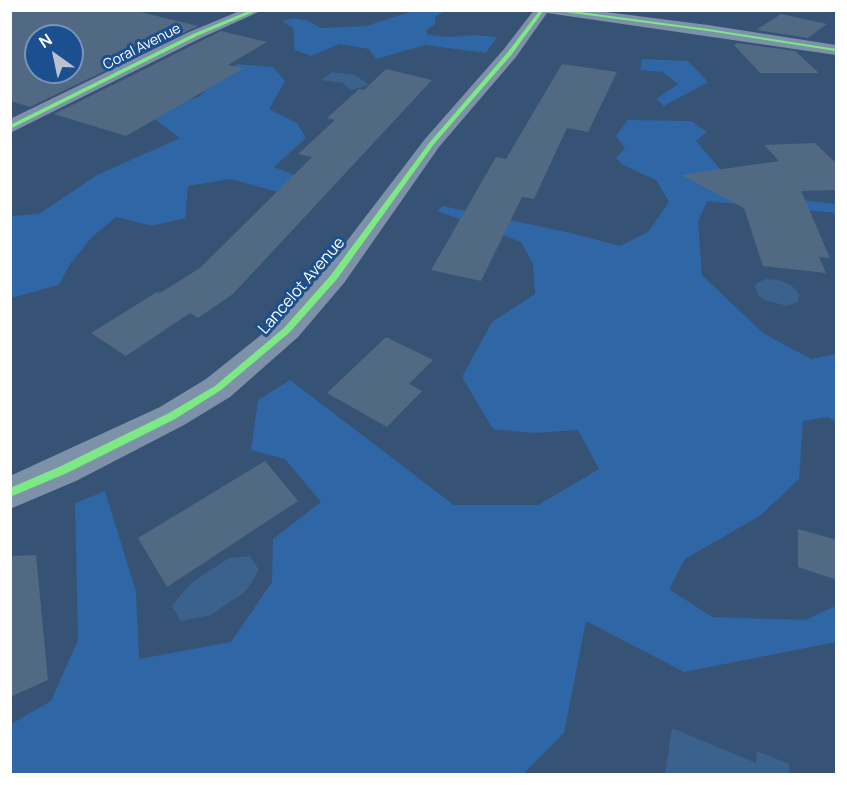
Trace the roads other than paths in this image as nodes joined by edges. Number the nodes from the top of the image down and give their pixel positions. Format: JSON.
{"nodes":[{"id":1,"x":542,"y":10,"type":"edge"},
{"id":2,"x":552,"y":10,"type":"edge"},
{"id":3,"x":252,"y":11,"type":"edge"},
{"id":4,"x":837,"y":50,"type":"edge"},
{"id":5,"x":10,"y":127,"type":"edge"},
{"id":6,"x":10,"y":493,"type":"edge"}],
"edges":[{"from":1,"to":6,"type":"street","name":"Lancelot Avenue"},
{"from":2,"to":4,"type":"street"},
{"from":3,"to":5,"type":"street","name":"Coral Avenue"}]}
